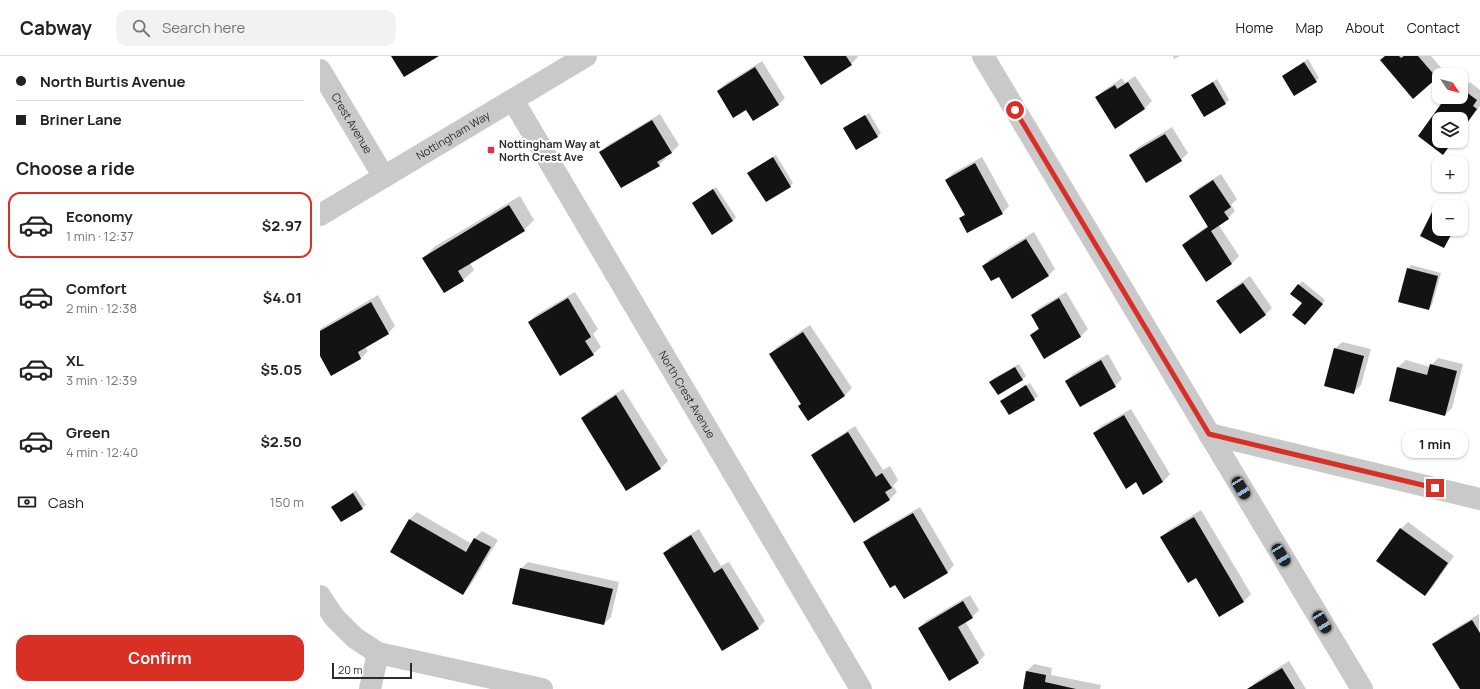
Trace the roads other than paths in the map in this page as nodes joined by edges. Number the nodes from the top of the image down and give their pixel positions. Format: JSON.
{"nodes":[{"id":1,"x":586,"y":56,"type":"edge"},
{"id":2,"x":983,"y":56,"type":"edge"},
{"id":3,"x":320,"y":70,"type":"edge"},
{"id":4,"x":513,"y":100,"type":"junction"},
{"id":5,"x":384,"y":177,"type":"junction"},
{"id":6,"x":320,"y":215,"type":"edge"},
{"id":7,"x":1209,"y":434,"type":"junction"},
{"id":8,"x":1480,"y":499,"type":"edge"},
{"id":9,"x":320,"y":596,"type":"edge"},
{"id":10,"x":378,"y":653,"type":"junction"},
{"id":11,"x":370,"y":689,"type":"edge"},
{"id":12,"x":542,"y":689,"type":"edge"},
{"id":13,"x":861,"y":689,"type":"edge"},
{"id":14,"x":1362,"y":689,"type":"edge"}],
"edges":[{"from":1,"to":4,"type":"street","name":"Nottingham Way"},
{"from":2,"to":7,"type":"street"},
{"from":3,"to":5,"type":"street","name":"Crest Avenue"},
{"from":4,"to":5,"type":"street","name":"Nottingham Way"},
{"from":4,"to":13,"type":"street","name":"North Crest Avenue"},
{"from":5,"to":6,"type":"street","name":"Nottingham Way"},
{"from":7,"to":8,"type":"street"},
{"from":7,"to":14,"type":"street"},
{"from":9,"to":10,"type":"street"},
{"from":10,"to":11,"type":"street"},
{"from":10,"to":12,"type":"street"}]}
